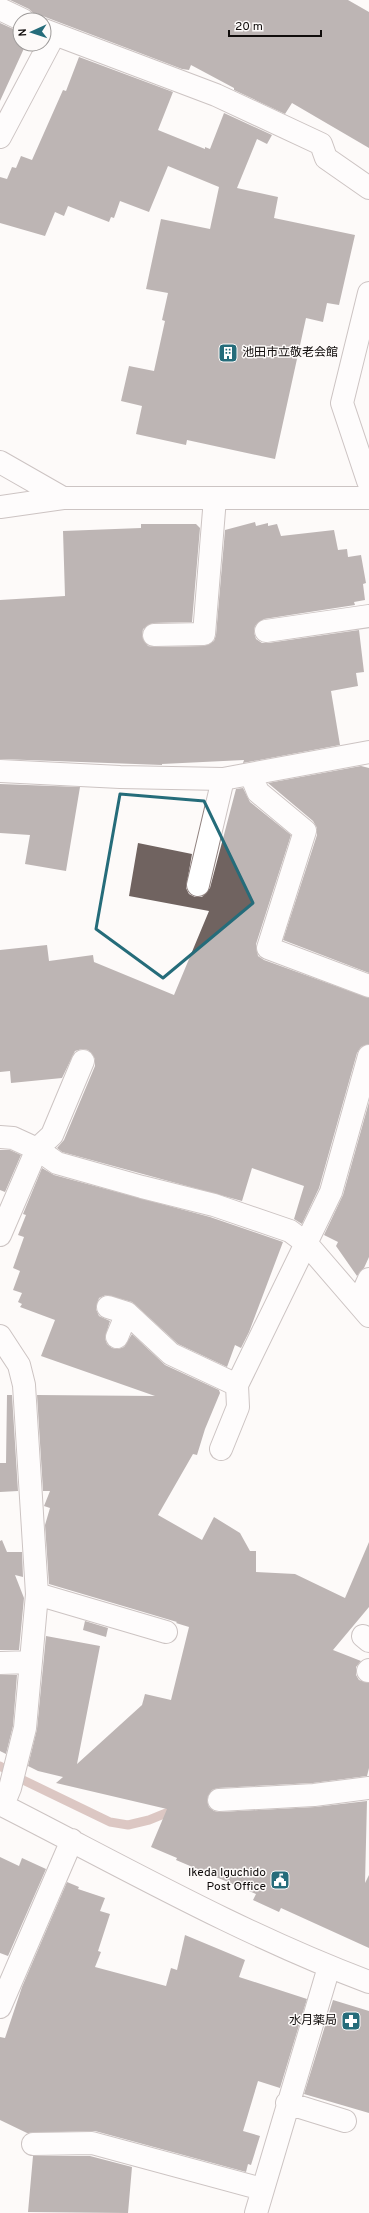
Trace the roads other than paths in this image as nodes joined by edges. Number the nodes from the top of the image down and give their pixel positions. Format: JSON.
{"nodes":[{"id":1,"x":0,"y":9,"type":"edge"},
{"id":2,"x":12,"y":15,"type":"edge"},
{"id":3,"x":52,"y":34,"type":"edge"},
{"id":4,"x":40,"y":52,"type":"edge"},
{"id":5,"x":0,"y":137,"type":"edge"},
{"id":6,"x":369,"y":188,"type":"edge"},
{"id":7,"x":369,"y":293,"type":"edge"},
{"id":8,"x":0,"y":462,"type":"edge"},
{"id":9,"x":368,"y":489,"type":"edge"},
{"id":10,"x":63,"y":498,"type":"junction"},
{"id":11,"x":215,"y":498,"type":"junction"},
{"id":12,"x":0,"y":507,"type":"edge"},
{"id":13,"x":369,"y":616,"type":"edge"},
{"id":14,"x":266,"y":631,"type":"dead end"},
{"id":15,"x":154,"y":635,"type":"dead end"},
{"id":16,"x":369,"y":752,"type":"edge"},
{"id":17,"x":0,"y":771,"type":"edge"},
{"id":18,"x":251,"y":775,"type":"junction"},
{"id":19,"x":223,"y":780,"type":"junction"},
{"id":20,"x":198,"y":885,"type":"dead end"},
{"id":21,"x":369,"y":986,"type":"edge"},
{"id":22,"x":369,"y":1056,"type":"edge"},
{"id":23,"x":83,"y":1061,"type":"dead end"},
{"id":24,"x":0,"y":1138,"type":"edge"},
{"id":25,"x":36,"y":1149,"type":"junction"},
{"id":26,"x":0,"y":1235,"type":"edge"},
{"id":27,"x":306,"y":1243,"type":"junction"},
{"id":28,"x":369,"y":1279,"type":"edge"},
{"id":29,"x":363,"y":1310,"type":"edge"},
{"id":30,"x":0,"y":1336,"type":"edge"},
{"id":31,"x":117,"y":1337,"type":"dead end"},
{"id":32,"x":238,"y":1385,"type":"junction"},
{"id":33,"x":221,"y":1449,"type":"dead end"},
{"id":34,"x":37,"y":1594,"type":"junction"},
{"id":35,"x":166,"y":1632,"type":"dead end"},
{"id":36,"x":31,"y":1662,"type":"junction"},
{"id":37,"x":0,"y":1663,"type":"edge"},
{"id":38,"x":369,"y":1788,"type":"edge"},
{"id":39,"x":219,"y":1800,"type":"dead end"},
{"id":40,"x":2,"y":1805,"type":"edge"},
{"id":41,"x":72,"y":1840,"type":"junction"},
{"id":42,"x":329,"y":1967,"type":"junction"},
{"id":43,"x":369,"y":1982,"type":"edge"},
{"id":44,"x":0,"y":2007,"type":"edge"},
{"id":45,"x":287,"y":2103,"type":"junction"},
{"id":46,"x":345,"y":2121,"type":"dead end"},
{"id":47,"x":33,"y":2144,"type":"dead end"},
{"id":48,"x":262,"y":2189,"type":"junction"},
{"id":49,"x":256,"y":2213,"type":"edge"}],
"edges":[{"from":1,"to":2,"type":"street"},
{"from":3,"to":6,"type":"street"},
{"from":4,"to":5,"type":"street"},
{"from":7,"to":9,"type":"street"},
{"from":8,"to":10,"type":"street"},
{"from":9,"to":11,"type":"street"},
{"from":10,"to":11,"type":"street"},
{"from":10,"to":12,"type":"street"},
{"from":11,"to":15,"type":"street"},
{"from":13,"to":14,"type":"street"},
{"from":16,"to":18,"type":"street"},
{"from":17,"to":19,"type":"street"},
{"from":18,"to":19,"type":"street"},
{"from":18,"to":21,"type":"street"},
{"from":19,"to":20,"type":"street"},
{"from":22,"to":27,"type":"street"},
{"from":23,"to":25,"type":"street"},
{"from":24,"to":25,"type":"street"},
{"from":25,"to":26,"type":"street"},
{"from":25,"to":27,"type":"street"},
{"from":27,"to":29,"type":"street"},
{"from":27,"to":32,"type":"street"},
{"from":28,"to":29,"type":"street"},
{"from":30,"to":34,"type":"street"},
{"from":31,"to":32,"type":"street"},
{"from":32,"to":33,"type":"street"},
{"from":34,"to":35,"type":"street"},
{"from":34,"to":36,"type":"street"},
{"from":36,"to":37,"type":"street"},
{"from":36,"to":40,"type":"street"},
{"from":38,"to":39,"type":"street"},
{"from":40,"to":41,"type":"street"},
{"from":41,"to":42,"type":"street"},
{"from":41,"to":44,"type":"street"},
{"from":42,"to":43,"type":"street"},
{"from":42,"to":45,"type":"street"},
{"from":45,"to":46,"type":"street"},
{"from":45,"to":48,"type":"street"},
{"from":47,"to":48,"type":"street"},
{"from":48,"to":49,"type":"street"}]}
